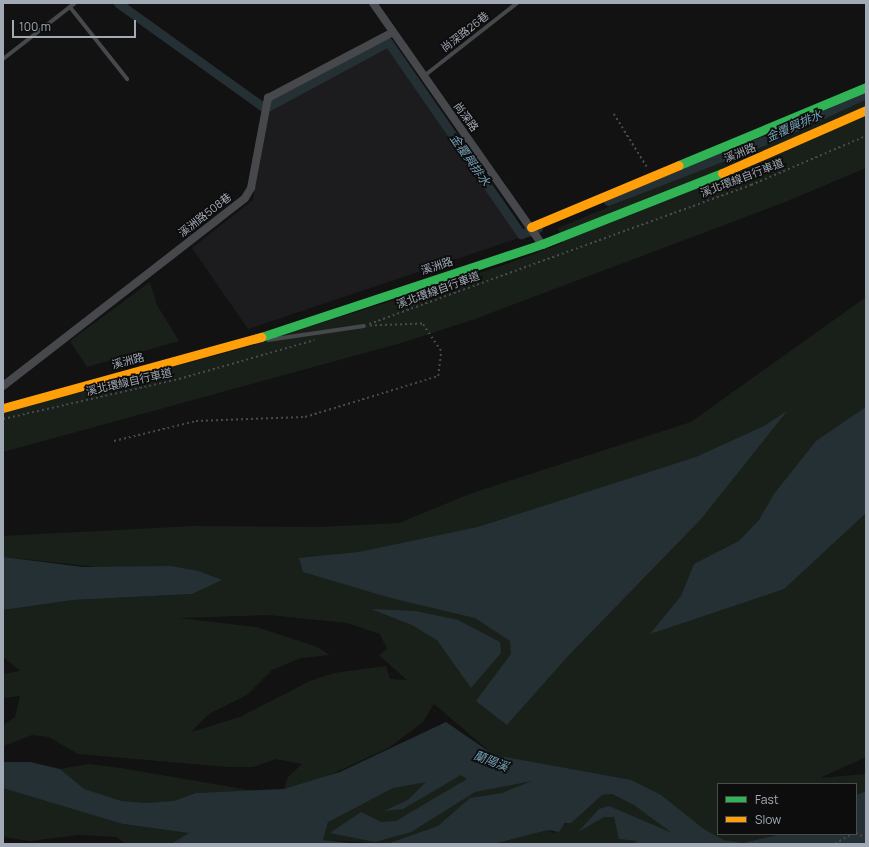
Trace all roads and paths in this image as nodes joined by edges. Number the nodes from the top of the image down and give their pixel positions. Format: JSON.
{"nodes":[{"id":1,"x":74,"y":3,"type":"edge"},
{"id":2,"x":373,"y":3,"type":"edge"},
{"id":3,"x":517,"y":3,"type":"edge"},
{"id":4,"x":70,"y":7,"type":"junction"},
{"id":5,"x":393,"y":32,"type":"junction"},
{"id":6,"x":3,"y":59,"type":"edge"},
{"id":7,"x":423,"y":76,"type":"junction"},
{"id":8,"x":127,"y":79,"type":"dead end"},
{"id":9,"x":866,"y":87,"type":"edge"},
{"id":10,"x":866,"y":110,"type":"edge"},
{"id":11,"x":614,"y":114,"type":"dead end"},
{"id":12,"x":866,"y":136,"type":"edge"},
{"id":13,"x":653,"y":177,"type":"junction"},
{"id":14,"x":531,"y":227,"type":"junction"},
{"id":15,"x":542,"y":244,"type":"junction"},
{"id":16,"x":364,"y":326,"type":"junction"},
{"id":17,"x":320,"y":339,"type":"dead end"},
{"id":18,"x":238,"y":344,"type":"junction"},
{"id":19,"x":3,"y":386,"type":"edge"},
{"id":20,"x":3,"y":408,"type":"edge"},
{"id":21,"x":3,"y":419,"type":"edge"},
{"id":22,"x":114,"y":441,"type":"dead end"},
{"id":23,"x":857,"y":834,"type":"edge"},
{"id":24,"x":849,"y":835,"type":"edge"},
{"id":25,"x":866,"y":838,"type":"edge"},
{"id":26,"x":835,"y":844,"type":"edge"}],
"edges":[{"from":1,"to":4,"type":"lane"},
{"from":2,"to":5,"type":"street","name":"尚深路"},
{"from":3,"to":7,"type":"lane","name":"尚深路26巷"},
{"from":4,"to":6,"type":"lane"},
{"from":4,"to":8,"type":"lane"},
{"from":5,"to":7,"type":"street","name":"尚深路"},
{"from":5,"to":19,"type":"street","name":"溪洲路508巷"},
{"from":7,"to":14,"type":"street","name":"尚深路"},
{"from":9,"to":13,"type":"street"},
{"from":10,"to":15,"type":"street","name":"溪洲路"},
{"from":11,"to":13,"type":"path"},
{"from":12,"to":16,"type":"path","name":"溪北環線自行車道"},
{"from":13,"to":14,"type":"street"},
{"from":14,"to":15,"type":"street","name":"尚深路"},
{"from":15,"to":18,"type":"street","name":"溪洲路"},
{"from":16,"to":18,"type":"lane"},
{"from":16,"to":22,"type":"path"},
{"from":17,"to":21,"type":"path","name":"溪北環線自行車道"},
{"from":18,"to":20,"type":"street","name":"溪洲路"},
{"from":23,"to":25,"type":"path"},
{"from":24,"to":26,"type":"path"}]}
